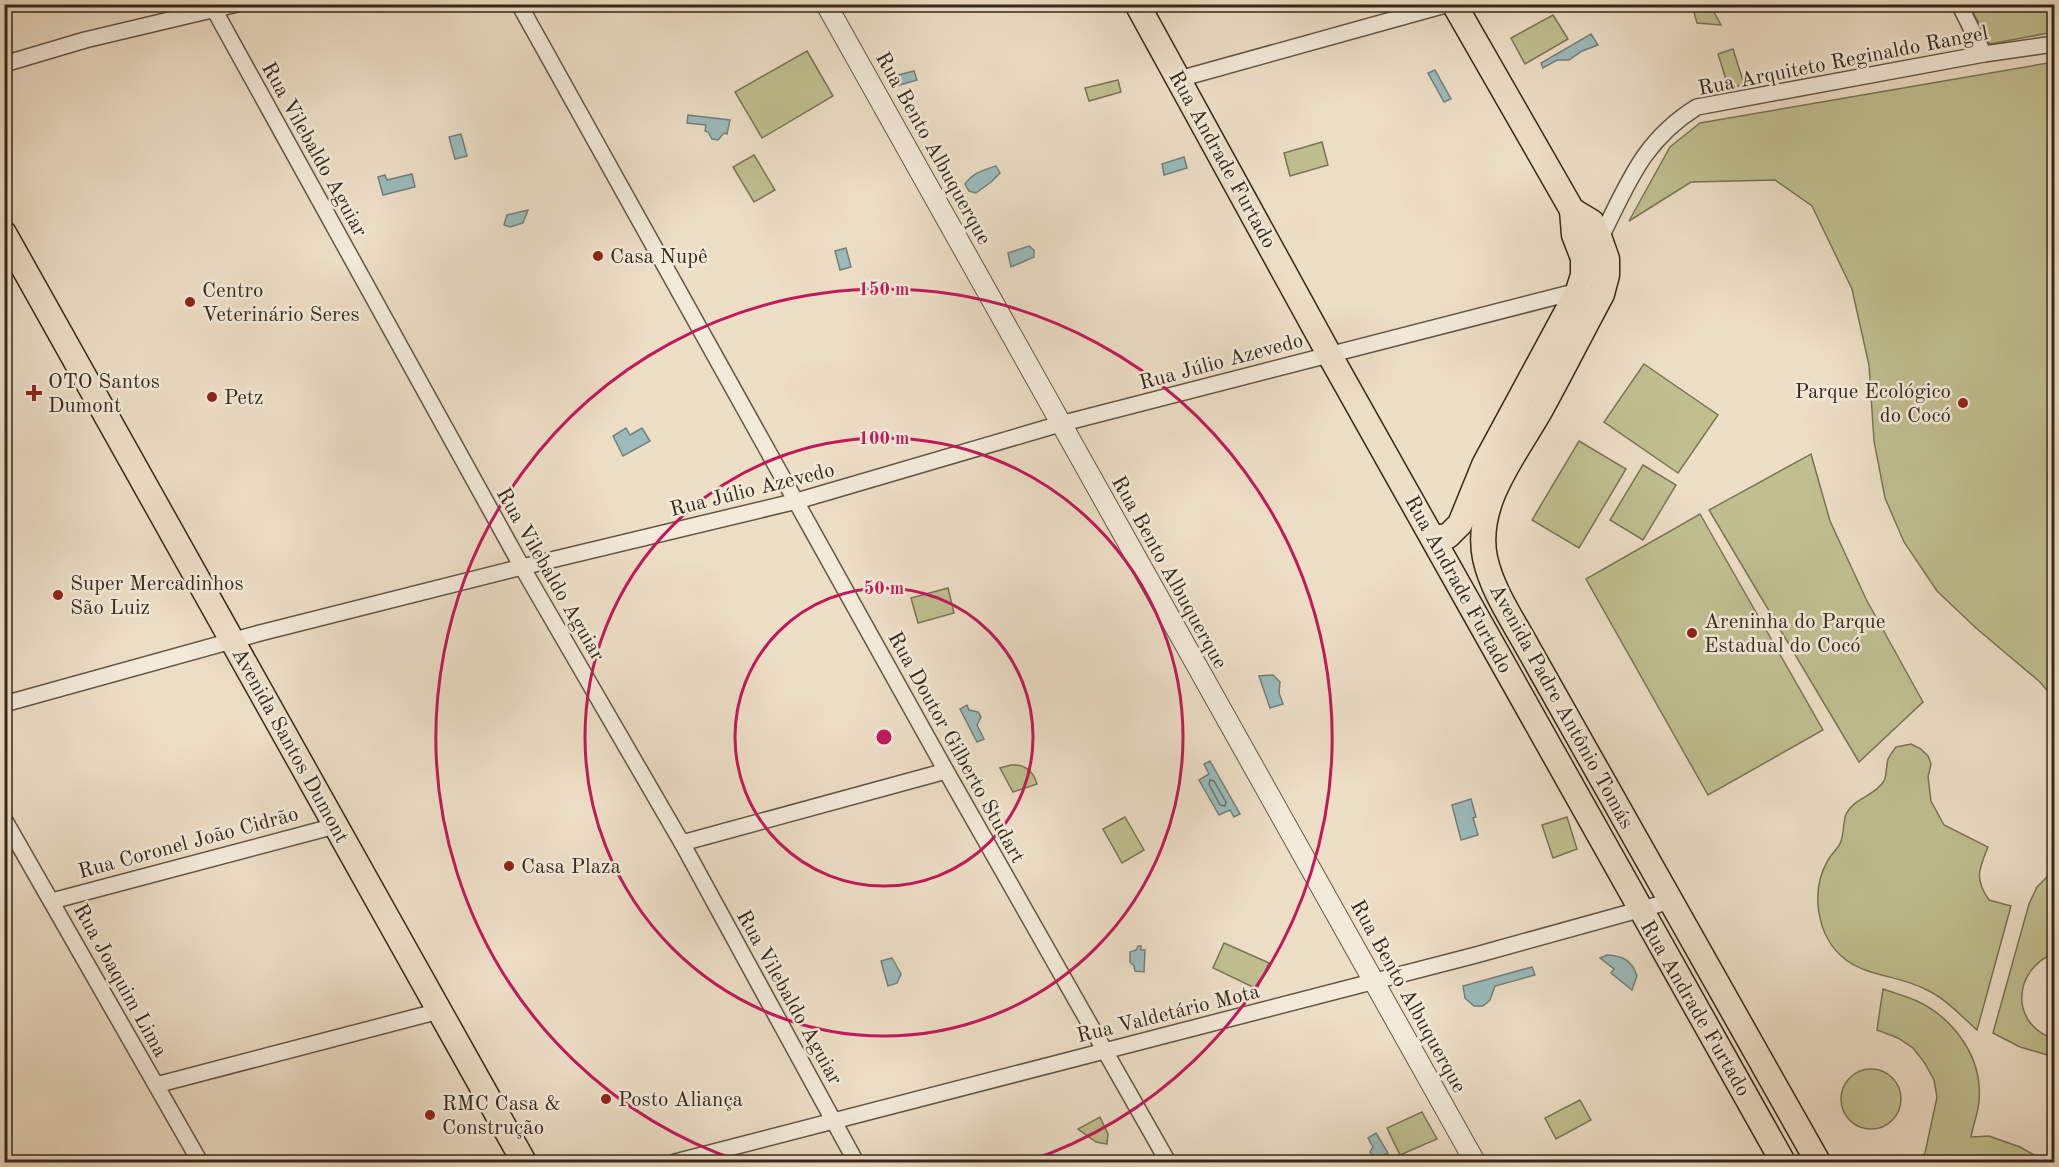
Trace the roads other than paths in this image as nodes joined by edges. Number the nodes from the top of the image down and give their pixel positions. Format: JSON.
{"nodes":[{"id":1,"x":237,"y":4,"type":"edge"},
{"id":2,"x":519,"y":4,"type":"edge"},
{"id":3,"x":826,"y":4,"type":"edge"},
{"id":4,"x":1137,"y":4,"type":"edge"},
{"id":5,"x":1449,"y":4,"type":"edge"},
{"id":6,"x":1454,"y":4,"type":"edge"},
{"id":7,"x":1959,"y":4,"type":"edge"},
{"id":8,"x":213,"y":8,"type":"edge"},
{"id":9,"x":2055,"y":45,"type":"edge"},
{"id":10,"x":1984,"y":54,"type":"junction"},
{"id":11,"x":4,"y":64,"type":"edge"},
{"id":12,"x":1179,"y":79,"type":"junction"},
{"id":13,"x":1572,"y":210,"type":"junction"},
{"id":14,"x":4,"y":233,"type":"edge"},
{"id":15,"x":1600,"y":239,"type":"junction"},
{"id":16,"x":1578,"y":291,"type":"junction"},
{"id":17,"x":1546,"y":350,"type":"junction"},
{"id":18,"x":1329,"y":354,"type":"junction"},
{"id":19,"x":1538,"y":414,"type":"junction"},
{"id":20,"x":1060,"y":424,"type":"junction"},
{"id":21,"x":1524,"y":437,"type":"junction"},
{"id":22,"x":1484,"y":465,"type":"junction"},
{"id":23,"x":796,"y":501,"type":"junction"},
{"id":24,"x":1433,"y":538,"type":"junction"},
{"id":25,"x":522,"y":567,"type":"junction"},
{"id":26,"x":234,"y":642,"type":"junction"},
{"id":27,"x":4,"y":704,"type":"edge"},
{"id":28,"x":946,"y":771,"type":"junction"},
{"id":29,"x":4,"y":819,"type":"edge"},
{"id":30,"x":336,"y":825,"type":"junction"},
{"id":31,"x":682,"y":843,"type":"junction"},
{"id":32,"x":52,"y":901,"type":"junction"},
{"id":33,"x":1671,"y":901,"type":"junction"},
{"id":34,"x":1640,"y":909,"type":"junction"},
{"id":35,"x":1375,"y":981,"type":"junction"},
{"id":36,"x":439,"y":1011,"type":"junction"},
{"id":37,"x":1105,"y":1051,"type":"junction"},
{"id":38,"x":156,"y":1085,"type":"junction"},
{"id":39,"x":833,"y":1120,"type":"junction"},
{"id":40,"x":200,"y":1162,"type":"edge"},
{"id":41,"x":524,"y":1162,"type":"edge"},
{"id":42,"x":675,"y":1162,"type":"edge"},
{"id":43,"x":856,"y":1162,"type":"edge"},
{"id":44,"x":1168,"y":1162,"type":"edge"},
{"id":45,"x":1475,"y":1162,"type":"edge"},
{"id":46,"x":1783,"y":1162,"type":"edge"},
{"id":47,"x":1818,"y":1162,"type":"edge"}],
"edges":[{"from":1,"to":8,"type":"street"},
{"from":2,"to":23,"type":"street","name":"Rua Doutor Gilberto Studart"},
{"from":3,"to":20,"type":"street","name":"Rua Bento Albuquerque"},
{"from":4,"to":12,"type":"main road","name":"Rua Andrade Furtado"},
{"from":5,"to":12,"type":"street"},
{"from":6,"to":13,"type":"main road","name":"Avenida Padre Antônio Tomás"},
{"from":7,"to":10,"type":"street"},
{"from":8,"to":11,"type":"street"},
{"from":8,"to":25,"type":"street","name":"Rua Vilebaldo Aguiar"},
{"from":9,"to":10,"type":"street","name":"Rua Arquiteto Reginaldo Rangel"},
{"from":10,"to":15,"type":"street","name":"Rua Arquiteto Reginaldo Rangel"},
{"from":12,"to":18,"type":"main road","name":"Rua Andrade Furtado"},
{"from":13,"to":15,"type":"main road","name":"Avenida Padre Antônio Tomás"},
{"from":13,"to":16,"type":"main road","name":"Avenida Padre Antônio Tomás"},
{"from":14,"to":26,"type":"main road","name":"Avenida Santos Dumont"},
{"from":15,"to":19,"type":"main road","name":"Avenida Padre Antônio Tomás"},
{"from":16,"to":17,"type":"main road","name":"Avenida Padre Antônio Tomás"},
{"from":16,"to":18,"type":"street","name":"Rua Júlio Azevedo"},
{"from":17,"to":19,"type":"main road"},
{"from":17,"to":22,"type":"main road","name":"Avenida Padre Antônio Tomás"},
{"from":18,"to":20,"type":"street","name":"Rua Júlio Azevedo"},
{"from":18,"to":24,"type":"main road","name":"Rua Andrade Furtado"},
{"from":19,"to":21,"type":"main road","name":"Avenida Padre Antônio Tomás"},
{"from":20,"to":23,"type":"street","name":"Rua Júlio Azevedo"},
{"from":20,"to":35,"type":"street","name":"Rua Bento Albuquerque"},
{"from":21,"to":22,"type":"main road"},
{"from":21,"to":33,"type":"main road","name":"Avenida Padre Antônio Tomás"},
{"from":22,"to":24,"type":"main road","name":"Avenida Padre Antônio Tomás"},
{"from":23,"to":25,"type":"street","name":"Rua Júlio Azevedo"},
{"from":23,"to":28,"type":"street","name":"Rua Doutor Gilberto Studart"},
{"from":24,"to":34,"type":"main road","name":"Rua Andrade Furtado"},
{"from":25,"to":26,"type":"street","name":"Rua Júlio Azevedo"},
{"from":25,"to":31,"type":"street","name":"Rua Vilebaldo Aguiar"},
{"from":26,"to":27,"type":"street","name":"Rua Júlio Azevedo"},
{"from":26,"to":30,"type":"main road","name":"Avenida Santos Dumont"},
{"from":28,"to":31,"type":"street"},
{"from":28,"to":37,"type":"street","name":"Rua Doutor Gilberto Studart"},
{"from":29,"to":32,"type":"street","name":"Rua Joaquim Lima"},
{"from":30,"to":32,"type":"street","name":"Rua Coronel João Cidrão"},
{"from":30,"to":36,"type":"main road","name":"Avenida Santos Dumont"},
{"from":31,"to":39,"type":"street","name":"Rua Vilebaldo Aguiar"},
{"from":32,"to":38,"type":"street","name":"Rua Joaquim Lima"},
{"from":33,"to":34,"type":"street","name":"Rua Valdetário Mota"},
{"from":33,"to":47,"type":"main road","name":"Avenida Padre Antônio Tomás"},
{"from":34,"to":35,"type":"street","name":"Rua Valdetário Mota"},
{"from":34,"to":46,"type":"main road","name":"Rua Andrade Furtado"},
{"from":35,"to":37,"type":"street","name":"Rua Valdetário Mota"},
{"from":35,"to":45,"type":"street","name":"Rua Bento Albuquerque"},
{"from":36,"to":38,"type":"street"},
{"from":36,"to":41,"type":"main road","name":"Avenida Santos Dumont"},
{"from":37,"to":39,"type":"street","name":"Rua Valdetário Mota"},
{"from":37,"to":44,"type":"street","name":"Rua Doutor Gilberto Studart"},
{"from":38,"to":40,"type":"street","name":"Rua Joaquim Lima"},
{"from":39,"to":42,"type":"street","name":"Rua Valdetário Mota"},
{"from":39,"to":43,"type":"street","name":"Rua Vilebaldo Aguiar"}]}
